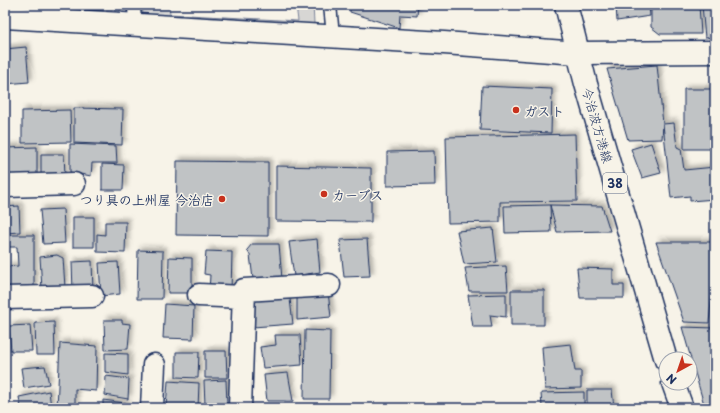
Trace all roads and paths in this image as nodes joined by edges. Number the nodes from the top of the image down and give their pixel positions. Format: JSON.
{"nodes":[{"id":1,"x":330,"y":5,"type":"edge"},
{"id":2,"x":566,"y":5,"type":"edge"},
{"id":3,"x":134,"y":15,"type":"edge"},
{"id":4,"x":5,"y":17,"type":"edge"},
{"id":5,"x":333,"y":36,"type":"junction"},
{"id":6,"x":715,"y":52,"type":"edge"},
{"id":7,"x":578,"y":53,"type":"junction"},
{"id":8,"x":74,"y":184,"type":"dead end"},
{"id":9,"x":5,"y":186,"type":"edge"},
{"id":10,"x":330,"y":285,"type":"dead end"},
{"id":11,"x":199,"y":295,"type":"dead end"},
{"id":12,"x":92,"y":296,"type":"dead end"},
{"id":13,"x":243,"y":297,"type":"junction"},
{"id":14,"x":5,"y":298,"type":"edge"},
{"id":15,"x":663,"y":351,"type":"edge"},
{"id":16,"x":154,"y":365,"type":"dead end"},
{"id":17,"x":152,"y":408,"type":"edge"},
{"id":18,"x":240,"y":408,"type":"edge"}],
"edges":[{"from":1,"to":5,"type":"lane"},
{"from":2,"to":7,"type":"street","name":"今治波方港線","number":"38"},
{"from":3,"to":4,"type":"street"},
{"from":3,"to":5,"type":"street"},
{"from":5,"to":7,"type":"street"},
{"from":6,"to":7,"type":"street"},
{"from":7,"to":15,"type":"street","name":"今治波方港線","number":"38"},
{"from":8,"to":9,"type":"street"},
{"from":10,"to":13,"type":"street"},
{"from":11,"to":13,"type":"street"},
{"from":12,"to":14,"type":"street"},
{"from":13,"to":18,"type":"street"},
{"from":16,"to":17,"type":"street"}]}
